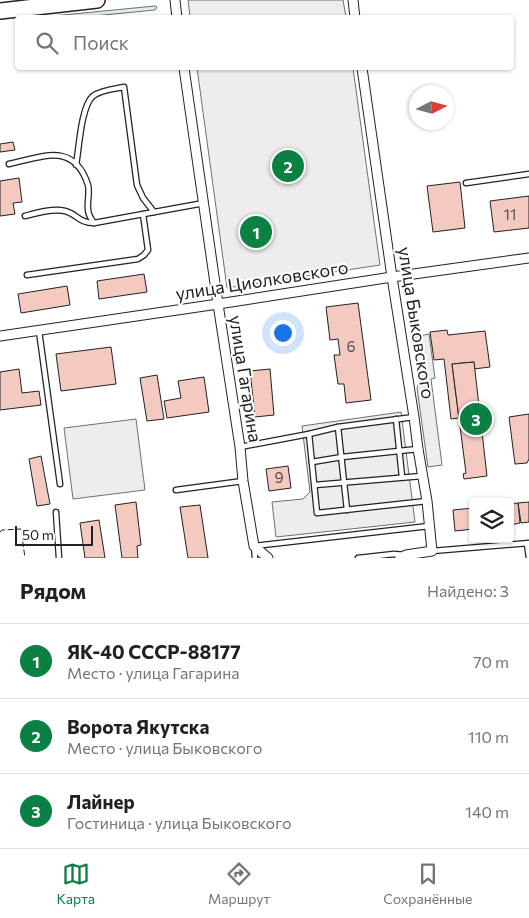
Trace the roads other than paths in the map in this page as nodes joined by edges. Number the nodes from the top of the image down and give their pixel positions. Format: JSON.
{"nodes":[{"id":1,"x":97,"y":0,"type":"edge"},
{"id":2,"x":175,"y":0,"type":"edge"},
{"id":3,"x":353,"y":0,"type":"edge"},
{"id":4,"x":0,"y":11,"type":"edge"},
{"id":5,"x":177,"y":15,"type":"edge"},
{"id":6,"x":355,"y":15,"type":"edge"},
{"id":7,"x":184,"y":70,"type":"edge"},
{"id":8,"x":362,"y":70,"type":"edge"},
{"id":9,"x":9,"y":164,"type":"dead end"},
{"id":10,"x":76,"y":165,"type":"junction"},
{"id":11,"x":529,"y":174,"type":"edge"},
{"id":12,"x":466,"y":183,"type":"dead end"},
{"id":13,"x":204,"y":203,"type":"junction"},
{"id":14,"x":154,"y":212,"type":"junction"},
{"id":15,"x":143,"y":214,"type":"junction"},
{"id":16,"x":25,"y":216,"type":"dead end"},
{"id":17,"x":94,"y":223,"type":"junction"},
{"id":18,"x":529,"y":258,"type":"edge"},
{"id":19,"x":27,"y":275,"type":"dead end"},
{"id":20,"x":392,"y":277,"type":"junction"},
{"id":21,"x":218,"y":304,"type":"junction"},
{"id":22,"x":39,"y":331,"type":"junction"},
{"id":23,"x":0,"y":336,"type":"edge"},
{"id":24,"x":414,"y":417,"type":"junction"},
{"id":25,"x":396,"y":419,"type":"junction"},
{"id":26,"x":338,"y":427,"type":"junction"},
{"id":27,"x":309,"y":434,"type":"junction"},
{"id":28,"x":240,"y":447,"type":"junction"},
{"id":29,"x":418,"y":449,"type":"junction"},
{"id":30,"x":399,"y":451,"type":"junction"},
{"id":31,"x":342,"y":457,"type":"junction"},
{"id":32,"x":312,"y":462,"type":"junction"},
{"id":33,"x":422,"y":476,"type":"junction"},
{"id":34,"x":402,"y":477,"type":"junction"},
{"id":35,"x":244,"y":481,"type":"junction"},
{"id":36,"x":60,"y":484,"type":"dead end"},
{"id":37,"x":315,"y":485,"type":"junction"},
{"id":38,"x":176,"y":490,"type":"dead end"},
{"id":39,"x":427,"y":501,"type":"junction"},
{"id":40,"x":347,"y":510,"type":"junction"},
{"id":41,"x":56,"y":512,"type":"dead end"},
{"id":42,"x":430,"y":526,"type":"junction"},
{"id":43,"x":528,"y":544,"type":"edge"},
{"id":44,"x":254,"y":546,"type":"junction"},
{"id":45,"x":432,"y":551,"type":"junction"},
{"id":46,"x":403,"y":556,"type":"edge"},
{"id":47,"x":59,"y":558,"type":"edge"},
{"id":48,"x":255,"y":558,"type":"edge"},
{"id":49,"x":268,"y":558,"type":"edge"},
{"id":50,"x":358,"y":558,"type":"edge"},
{"id":51,"x":529,"y":558,"type":"edge"}],
"edges":[{"from":1,"to":4,"type":"main road"},
{"from":2,"to":5,"type":"street"},
{"from":3,"to":6,"type":"street"},
{"from":7,"to":13,"type":"street","name":"улица Гагарина"},
{"from":8,"to":20,"type":"street","name":"улица Быковского"},
{"from":9,"to":10,"type":"lane"},
{"from":10,"to":14,"type":"lane"},
{"from":10,"to":17,"type":"lane"},
{"from":11,"to":12,"type":"lane"},
{"from":13,"to":14,"type":"lane"},
{"from":13,"to":21,"type":"street","name":"улица Гагарина"},
{"from":14,"to":15,"type":"lane"},
{"from":15,"to":17,"type":"lane"},
{"from":15,"to":19,"type":"lane"},
{"from":16,"to":17,"type":"lane"},
{"from":18,"to":20,"type":"street","name":"улица Циолковского"},
{"from":20,"to":21,"type":"street","name":"улица Циолковского"},
{"from":20,"to":24,"type":"street","name":"улица Быковского"},
{"from":21,"to":22,"type":"street","name":"улица Циолковского"},
{"from":21,"to":28,"type":"street","name":"улица Гагарина"},
{"from":22,"to":23,"type":"street","name":"улица Циолковского"},
{"from":22,"to":36,"type":"lane"},
{"from":24,"to":25,"type":"lane"},
{"from":24,"to":29,"type":"street","name":"улица Быковского"},
{"from":25,"to":26,"type":"lane"},
{"from":25,"to":30,"type":"lane"},
{"from":26,"to":27,"type":"lane"},
{"from":26,"to":31,"type":"lane"},
{"from":27,"to":28,"type":"lane"},
{"from":27,"to":32,"type":"lane"},
{"from":28,"to":35,"type":"street","name":"улица Гагарина"},
{"from":29,"to":30,"type":"lane"},
{"from":29,"to":33,"type":"street","name":"улица Быковского"},
{"from":30,"to":31,"type":"lane"},
{"from":30,"to":34,"type":"lane"},
{"from":31,"to":32,"type":"lane"},
{"from":31,"to":40,"type":"lane"},
{"from":32,"to":37,"type":"lane"},
{"from":33,"to":34,"type":"lane"},
{"from":33,"to":39,"type":"street","name":"улица Быковского"},
{"from":34,"to":37,"type":"lane"},
{"from":35,"to":38,"type":"lane"},
{"from":35,"to":44,"type":"street","name":"улица Гагарина"},
{"from":37,"to":40,"type":"lane"},
{"from":39,"to":40,"type":"lane"},
{"from":39,"to":42,"type":"street","name":"улица Быковского"},
{"from":41,"to":47,"type":"lane"},
{"from":42,"to":44,"type":"lane"},
{"from":42,"to":45,"type":"street","name":"улица Быковского"},
{"from":43,"to":45,"type":"lane"},
{"from":43,"to":51,"type":"lane"},
{"from":44,"to":48,"type":"lane"},
{"from":44,"to":49,"type":"street"},
{"from":45,"to":46,"type":"street"},
{"from":46,"to":50,"type":"lane"}]}
